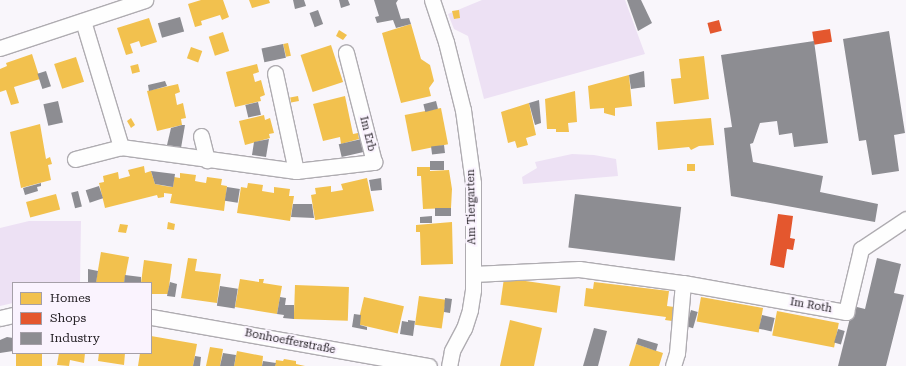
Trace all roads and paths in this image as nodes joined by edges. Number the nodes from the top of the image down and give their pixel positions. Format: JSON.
{"nodes":[{"id":1,"x":145,"y":0,"type":"edge"},
{"id":2,"x":432,"y":0,"type":"edge"},
{"id":3,"x":83,"y":21,"type":"junction"},
{"id":4,"x":0,"y":48,"type":"edge"},
{"id":5,"x":346,"y":53,"type":"dead end"},
{"id":6,"x":275,"y":74,"type":"dead end"},
{"id":7,"x":201,"y":136,"type":"dead end"},
{"id":8,"x":121,"y":147,"type":"junction"},
{"id":9,"x":75,"y":159,"type":"dead end"},
{"id":10,"x":207,"y":160,"type":"junction"},
{"id":11,"x":296,"y":171,"type":"junction"},
{"id":12,"x":906,"y":219,"type":"edge"},
{"id":13,"x":473,"y":274,"type":"junction"},
{"id":14,"x":683,"y":282,"type":"junction"},
{"id":15,"x":12,"y":315,"type":"edge"},
{"id":16,"x":152,"y":317,"type":"edge"},
{"id":17,"x":0,"y":318,"type":"edge"},
{"id":18,"x":429,"y":366,"type":"edge"},
{"id":19,"x":449,"y":366,"type":"edge"},
{"id":20,"x":673,"y":366,"type":"edge"}],
"edges":[{"from":1,"to":3,"type":"street"},
{"from":2,"to":13,"type":"street","name":"Am Tiergarten"},
{"from":3,"to":4,"type":"street"},
{"from":3,"to":8,"type":"street"},
{"from":5,"to":11,"type":"street","name":"Im Erb"},
{"from":6,"to":11,"type":"street"},
{"from":7,"to":10,"type":"street"},
{"from":8,"to":9,"type":"street","name":"Im Erb"},
{"from":8,"to":10,"type":"street","name":"Im Erb"},
{"from":10,"to":11,"type":"street","name":"Im Erb"},
{"from":12,"to":14,"type":"street","name":"Im Roth"},
{"from":13,"to":14,"type":"street","name":"Im Roth"},
{"from":13,"to":19,"type":"street","name":"Am Tiergarten"},
{"from":14,"to":20,"type":"street"},
{"from":15,"to":17,"type":"street"},
{"from":16,"to":18,"type":"street","name":"Bonhoefferstraße"}]}
